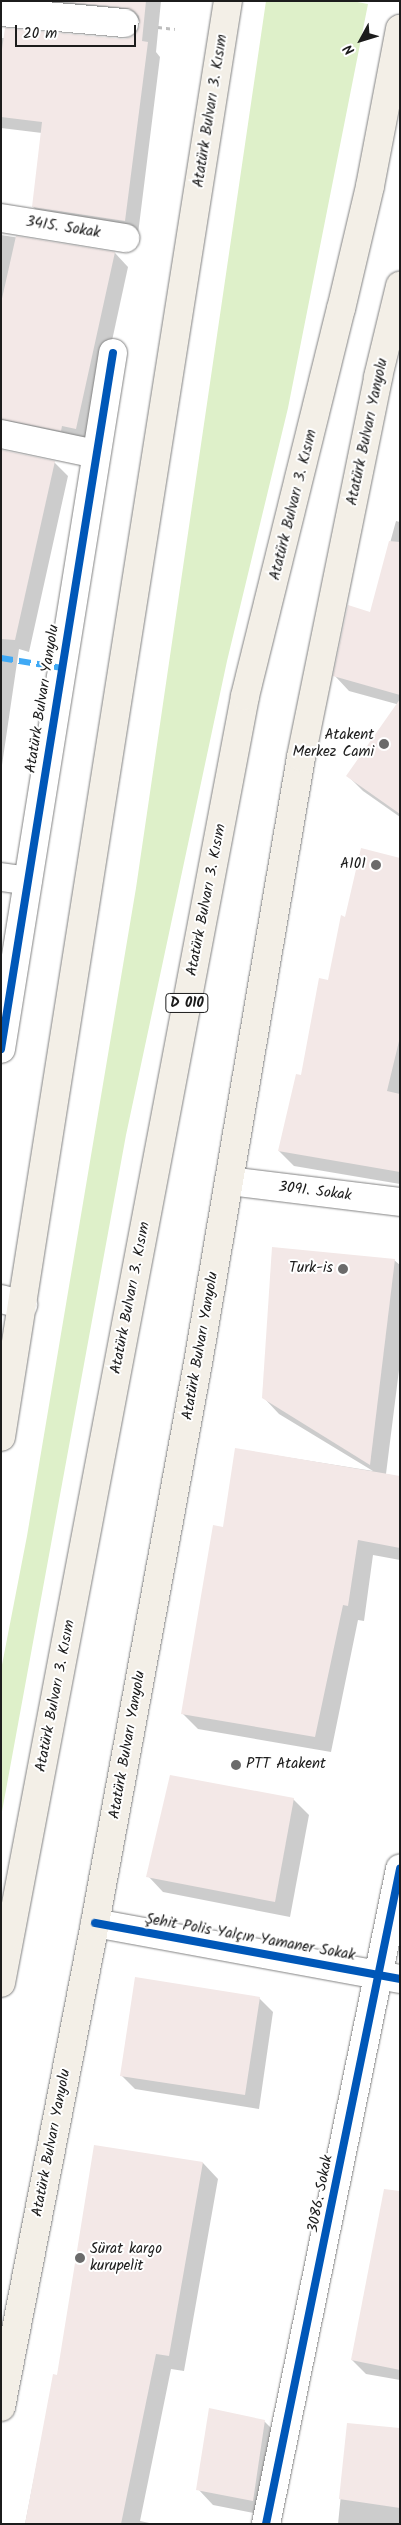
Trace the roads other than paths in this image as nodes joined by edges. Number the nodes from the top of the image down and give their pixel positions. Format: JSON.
{"nodes":[{"id":1,"x":228,"y":1,"type":"edge"},
{"id":2,"x":1,"y":12,"type":"edge"},
{"id":3,"x":125,"y":23,"type":"dead end"},
{"id":4,"x":400,"y":29,"type":"edge"},
{"id":5,"x":1,"y":218,"type":"edge"},
{"id":6,"x":125,"y":238,"type":"dead end"},
{"id":7,"x":400,"y":286,"type":"edge"},
{"id":8,"x":113,"y":353,"type":"dead end"},
{"id":9,"x":1,"y":434,"type":"edge"},
{"id":10,"x":96,"y":454,"type":"junction"},
{"id":11,"x":1,"y":877,"type":"edge"},
{"id":12,"x":28,"y":881,"type":"junction"},
{"id":13,"x":1,"y":1050,"type":"edge"},
{"id":14,"x":230,"y":1181,"type":"junction"},
{"id":15,"x":400,"y":1202,"type":"edge"},
{"id":16,"x":12,"y":1302,"type":"edge"},
{"id":17,"x":1,"y":1436,"type":"edge"},
{"id":18,"x":400,"y":1869,"type":"edge"},
{"id":19,"x":95,"y":1923,"type":"junction"},
{"id":20,"x":389,"y":1977,"type":"edge"},
{"id":21,"x":1,"y":1984,"type":"edge"},
{"id":22,"x":1,"y":2407,"type":"edge"},
{"id":23,"x":266,"y":2524,"type":"edge"}],
"edges":[{"from":1,"to":16,"type":"main road","name":"Atatürk Bulvarı 3. Kısım"},
{"from":2,"to":3,"type":"street"},
{"from":4,"to":21,"type":"main road","name":"Atatürk Bulvarı 3. Kısım","number":"D 010"},
{"from":5,"to":6,"type":"street","name":"3415. Sokak"},
{"from":7,"to":14,"type":"main road","name":"Atatürk Bulvarı Yanyolu"},
{"from":8,"to":10,"type":"street","name":"Atatürk Bulvarı Yanyolu"},
{"from":9,"to":10,"type":"street"},
{"from":10,"to":12,"type":"street","name":"Atatürk Bulvarı Yanyolu"},
{"from":11,"to":12,"type":"street"},
{"from":12,"to":13,"type":"street","name":"Atatürk Bulvarı Yanyolu"},
{"from":14,"to":15,"type":"street","name":"3091. Sokak"},
{"from":14,"to":19,"type":"main road","name":"Atatürk Bulvarı Yanyolu"},
{"from":16,"to":17,"type":"main road","name":"Atatürk Bulvarı 3. Kısım"},
{"from":18,"to":20,"type":"street","name":"3086. Sokak"},
{"from":19,"to":20,"type":"street","name":"Şehit Polis Yalçın Yamaner Sokak"},
{"from":19,"to":22,"type":"main road","name":"Atatürk Bulvarı Yanyolu"},
{"from":20,"to":23,"type":"street","name":"3086. Sokak"}]}
